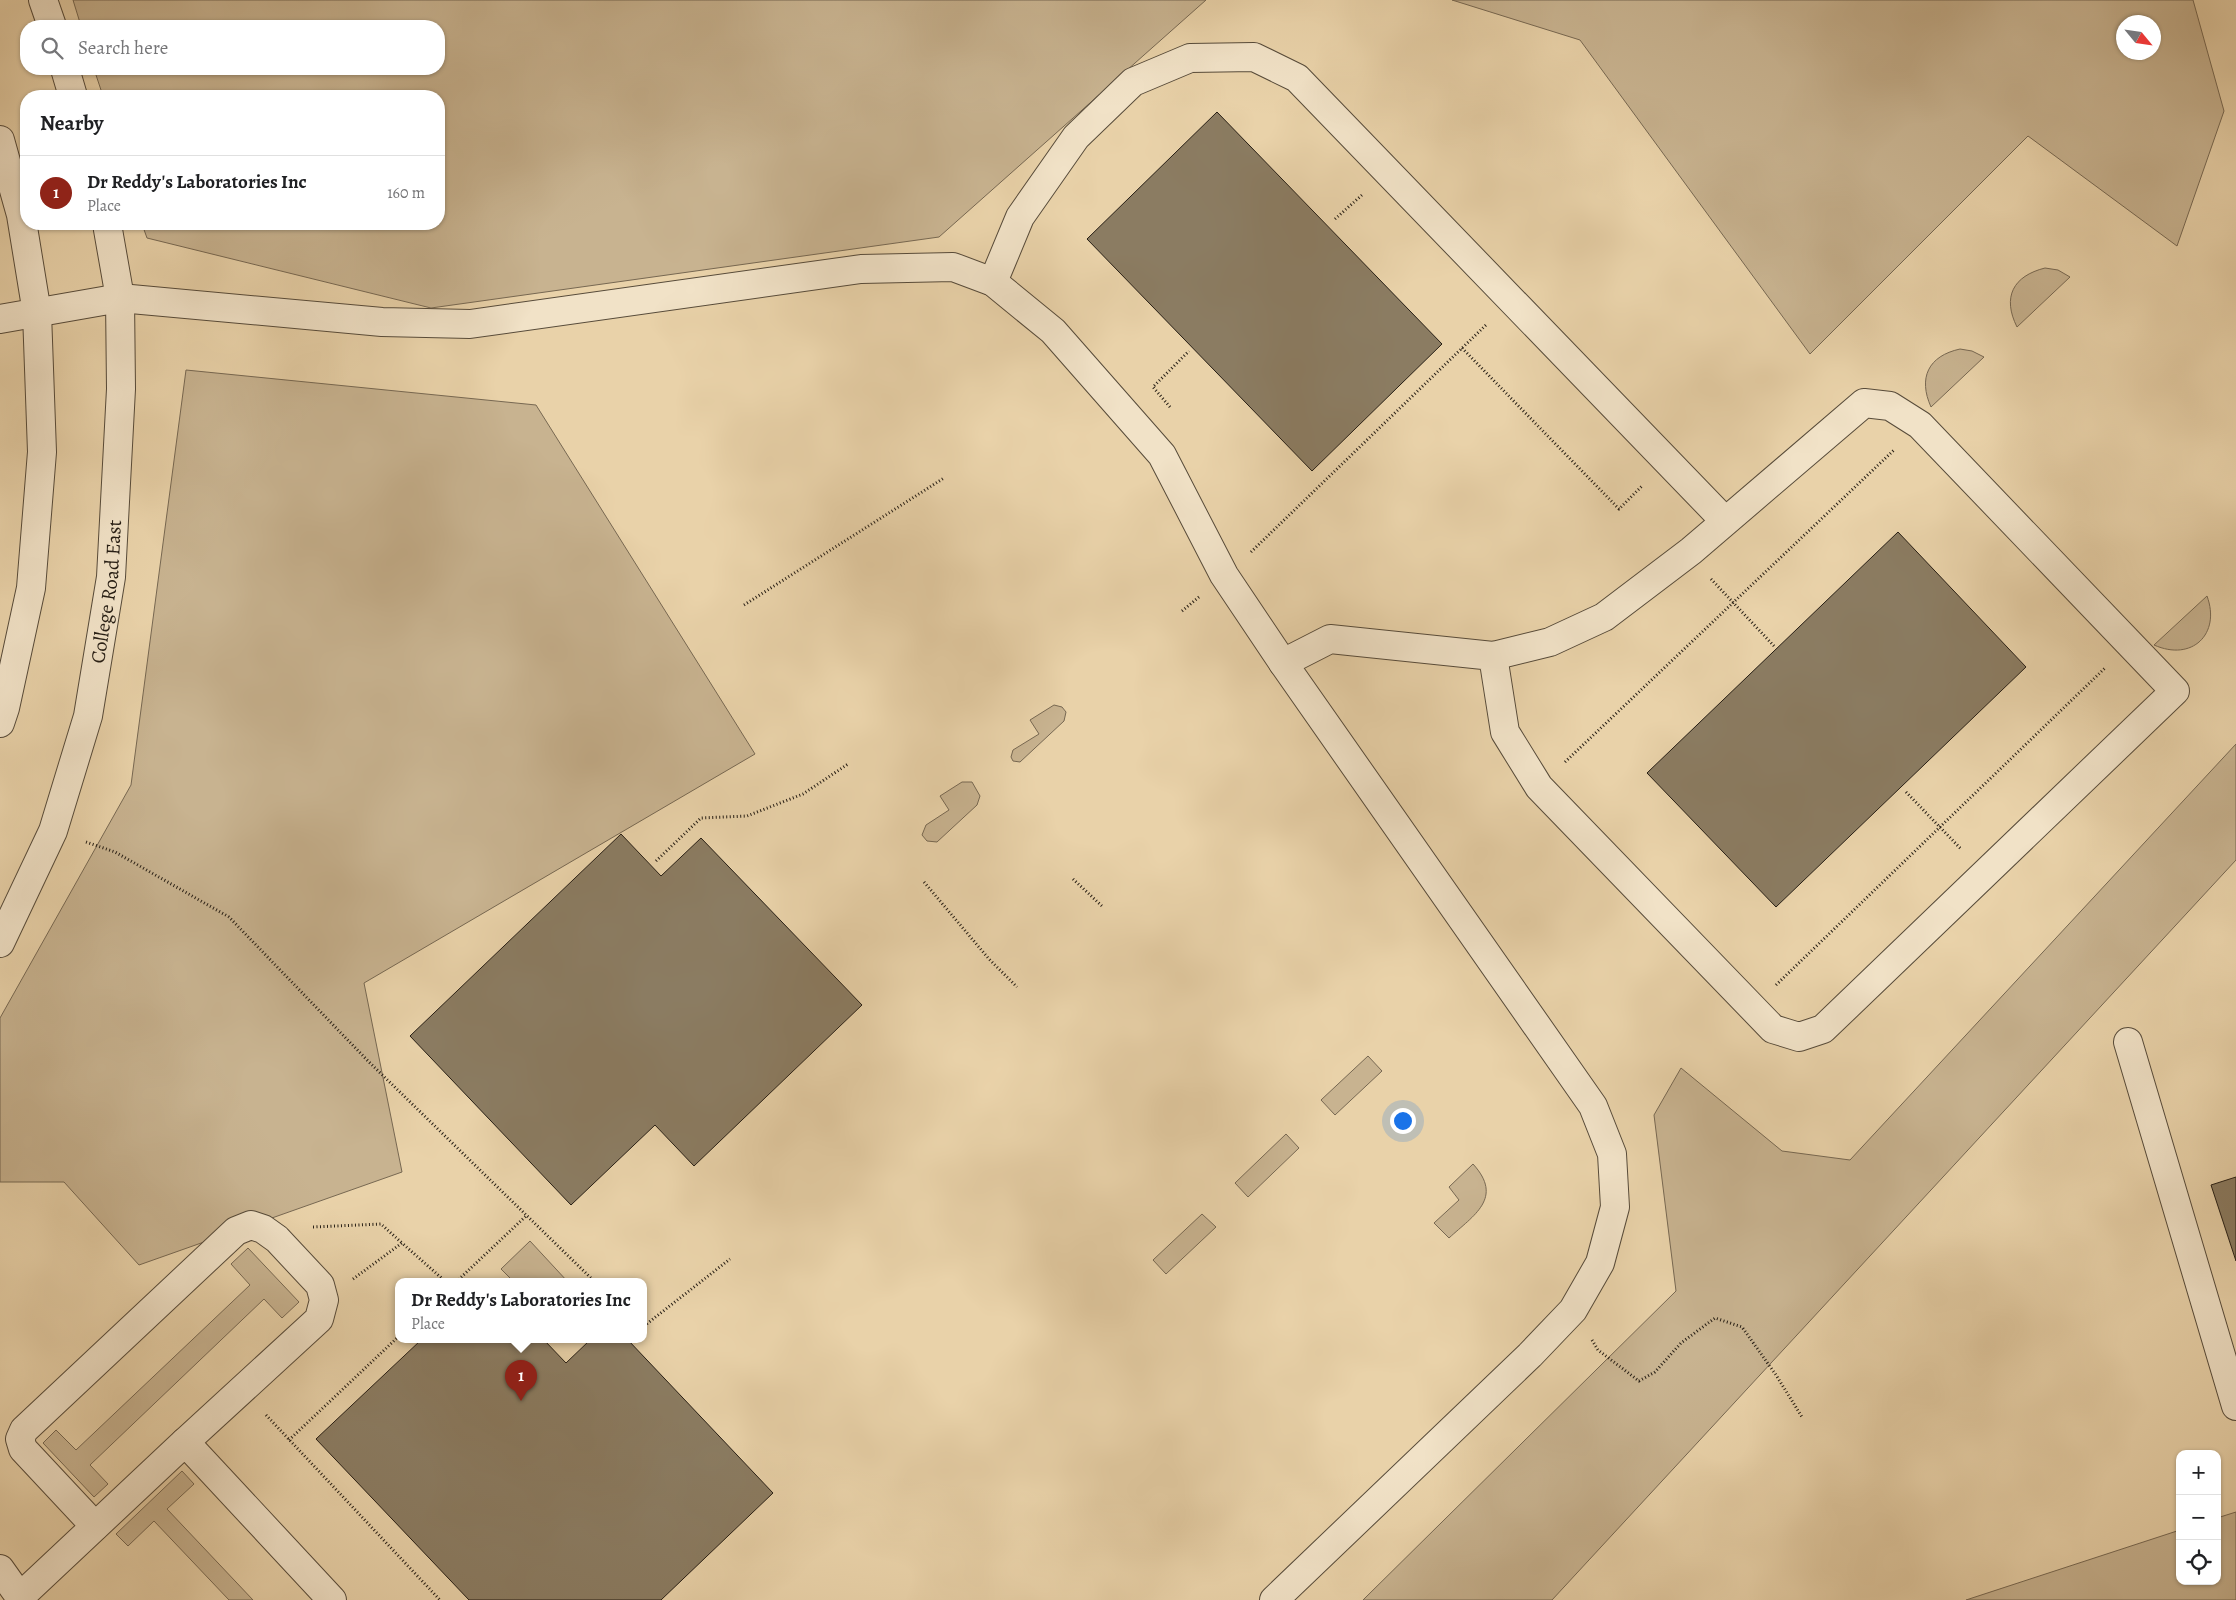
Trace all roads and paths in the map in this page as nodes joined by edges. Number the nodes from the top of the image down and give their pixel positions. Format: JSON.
{"nodes":[{"id":1,"x":44,"y":0,"type":"edge"},
{"id":2,"x":50,"y":20,"type":"edge"},
{"id":3,"x":67,"y":75,"type":"edge"},
{"id":4,"x":71,"y":90,"type":"edge"},
{"id":5,"x":0,"y":140,"type":"edge"},
{"id":6,"x":1364,"y":193,"type":"dead end"},
{"id":7,"x":20,"y":208,"type":"edge"},
{"id":8,"x":1334,"y":219,"type":"dead end"},
{"id":9,"x":24,"y":230,"type":"edge"},
{"id":10,"x":108,"y":230,"type":"edge"},
{"id":11,"x":993,"y":282,"type":"junction"},
{"id":12,"x":120,"y":298,"type":"junction"},
{"id":13,"x":37,"y":313,"type":"junction"},
{"id":14,"x":0,"y":319,"type":"edge"},
{"id":15,"x":1490,"y":321,"type":"dead end"},
{"id":16,"x":1462,"y":348,"type":"junction"},
{"id":17,"x":1920,"y":425,"type":"junction"},
{"id":18,"x":944,"y":478,"type":"dead end"},
{"id":19,"x":1649,"y":490,"type":"dead end"},
{"id":20,"x":1726,"y":521,"type":"junction"},
{"id":21,"x":1248,"y":554,"type":"dead end"},
{"id":22,"x":1709,"y":577,"type":"dead end"},
{"id":23,"x":1733,"y":602,"type":"junction"},
{"id":24,"x":744,"y":605,"type":"dead end"},
{"id":25,"x":2129,"y":644,"type":"junction"},
{"id":26,"x":1774,"y":646,"type":"dead end"},
{"id":27,"x":1493,"y":656,"type":"junction"},
{"id":28,"x":1283,"y":663,"type":"junction"},
{"id":29,"x":0,"y":723,"type":"edge"},
{"id":30,"x":848,"y":764,"type":"dead end"},
{"id":31,"x":1539,"y":787,"type":"junction"},
{"id":32,"x":1906,"y":792,"type":"dead end"},
{"id":33,"x":1940,"y":827,"type":"junction"},
{"id":34,"x":53,"y":831,"type":"junction"},
{"id":35,"x":656,"y":861,"type":"dead end"},
{"id":36,"x":1985,"y":874,"type":"junction"},
{"id":37,"x":1073,"y":879,"type":"dead end"},
{"id":38,"x":924,"y":882,"type":"dead end"},
{"id":39,"x":1103,"y":907,"type":"dead end"},
{"id":40,"x":0,"y":943,"type":"edge"},
{"id":41,"x":1017,"y":987,"type":"dead end"},
{"id":42,"x":1753,"y":1008,"type":"junction"},
{"id":43,"x":2128,"y":1042,"type":"dead end"},
{"id":44,"x":526,"y":1216,"type":"junction"},
{"id":45,"x":263,"y":1228,"type":"junction"},
{"id":46,"x":402,"y":1243,"type":"junction"},
{"id":47,"x":730,"y":1258,"type":"dead end"},
{"id":48,"x":441,"y":1278,"type":"edge"},
{"id":49,"x":460,"y":1278,"type":"edge"},
{"id":50,"x":590,"y":1278,"type":"edge"},
{"id":51,"x":324,"y":1300,"type":"junction"},
{"id":52,"x":1573,"y":1310,"type":"junction"},
{"id":53,"x":647,"y":1324,"type":"edge"},
{"id":54,"x":395,"y":1340,"type":"edge"},
{"id":55,"x":242,"y":1390,"type":"junction"},
{"id":56,"x":2236,"y":1406,"type":"edge"},
{"id":57,"x":1802,"y":1417,"type":"dead end"},
{"id":58,"x":289,"y":1440,"type":"junction"},
{"id":59,"x":185,"y":1442,"type":"junction"},
{"id":60,"x":95,"y":1526,"type":"junction"},
{"id":61,"x":0,"y":1570,"type":"edge"},
{"id":62,"x":21,"y":1599,"type":"edge"},
{"id":63,"x":332,"y":1600,"type":"edge"},
{"id":64,"x":440,"y":1600,"type":"edge"},
{"id":65,"x":1274,"y":1600,"type":"edge"}],
"edges":[{"from":1,"to":2,"type":"street"},
{"from":3,"to":4,"type":"street"},
{"from":5,"to":7,"type":"street"},
{"from":6,"to":8,"type":"path"},
{"from":9,"to":13,"type":"street"},
{"from":10,"to":12,"type":"street","name":"College Road East"},
{"from":11,"to":12,"type":"street"},
{"from":11,"to":20,"type":"street"},
{"from":11,"to":28,"type":"street"},
{"from":12,"to":13,"type":"street"},
{"from":12,"to":34,"type":"street","name":"College Road East"},
{"from":13,"to":14,"type":"street"},
{"from":13,"to":29,"type":"street"},
{"from":15,"to":16,"type":"path"},
{"from":16,"to":19,"type":"path"},
{"from":16,"to":21,"type":"path"},
{"from":17,"to":20,"type":"street"},
{"from":17,"to":23,"type":"path"},
{"from":17,"to":25,"type":"street"},
{"from":18,"to":24,"type":"path"},
{"from":20,"to":27,"type":"street"},
{"from":22,"to":23,"type":"path"},
{"from":23,"to":26,"type":"path"},
{"from":23,"to":31,"type":"path"},
{"from":25,"to":33,"type":"path"},
{"from":25,"to":36,"type":"street"},
{"from":27,"to":28,"type":"street"},
{"from":27,"to":31,"type":"street"},
{"from":28,"to":52,"type":"street"},
{"from":30,"to":35,"type":"path"},
{"from":31,"to":42,"type":"street"},
{"from":32,"to":33,"type":"path"},
{"from":33,"to":36,"type":"path"},
{"from":33,"to":42,"type":"path"},
{"from":34,"to":40,"type":"street","name":"College Road East"},
{"from":34,"to":44,"type":"path"},
{"from":36,"to":42,"type":"street"},
{"from":37,"to":39,"type":"path"},
{"from":38,"to":41,"type":"path"},
{"from":43,"to":56,"type":"street"},
{"from":44,"to":49,"type":"path"},
{"from":44,"to":50,"type":"path"},
{"from":45,"to":46,"type":"path"},
{"from":45,"to":51,"type":"street"},
{"from":45,"to":60,"type":"street"},
{"from":46,"to":48,"type":"path"},
{"from":46,"to":51,"type":"path"},
{"from":47,"to":53,"type":"path"},
{"from":51,"to":55,"type":"street"},
{"from":52,"to":57,"type":"path"},
{"from":52,"to":65,"type":"street"},
{"from":54,"to":58,"type":"path"},
{"from":55,"to":58,"type":"path"},
{"from":55,"to":59,"type":"street"},
{"from":58,"to":64,"type":"path"},
{"from":59,"to":60,"type":"street"},
{"from":59,"to":63,"type":"street"},
{"from":60,"to":62,"type":"street"},
{"from":61,"to":62,"type":"street"}]}
